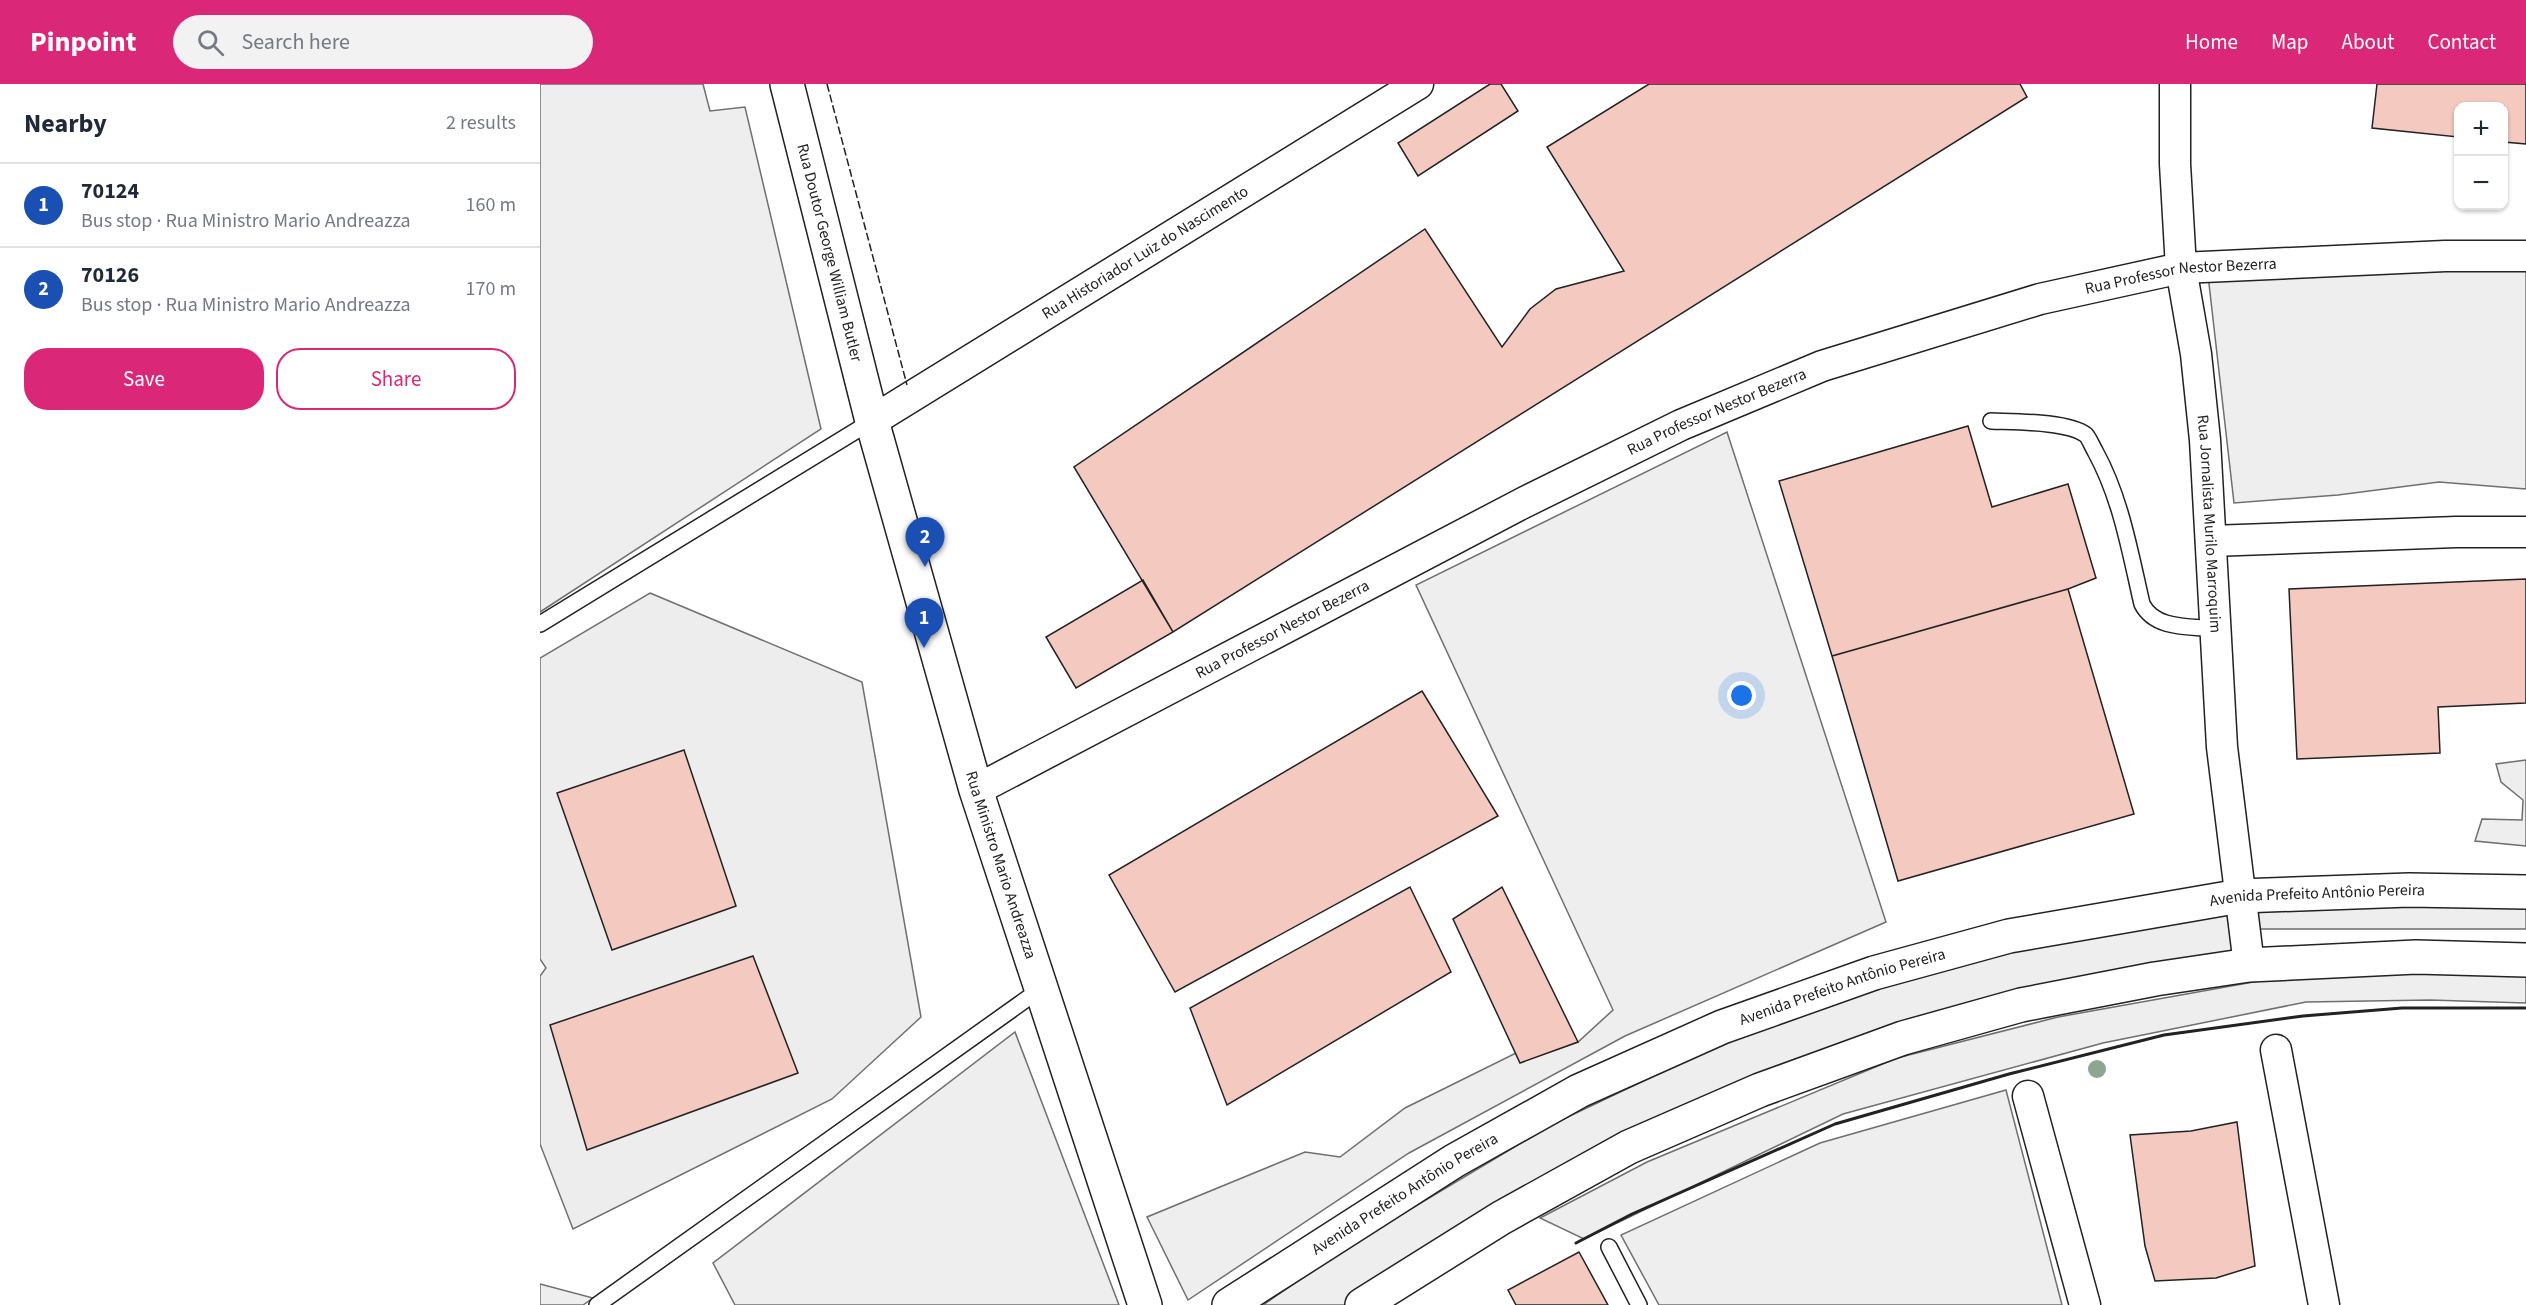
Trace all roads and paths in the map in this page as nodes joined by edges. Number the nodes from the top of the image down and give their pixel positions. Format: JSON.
{"nodes":[{"id":1,"x":787,"y":84,"type":"edge"},
{"id":2,"x":1418,"y":84,"type":"edge"},
{"id":3,"x":2175,"y":84,"type":"edge"},
{"id":4,"x":2526,"y":256,"type":"edge"},
{"id":5,"x":2181,"y":268,"type":"junction"},
{"id":6,"x":872,"y":421,"type":"junction"},
{"id":7,"x":1991,"y":421,"type":"dead end"},
{"id":8,"x":2526,"y":532,"type":"edge"},
{"id":9,"x":2211,"y":541,"type":"junction"},
{"id":10,"x":540,"y":624,"type":"edge"},
{"id":11,"x":2216,"y":629,"type":"junction"},
{"id":12,"x":976,"y":790,"type":"junction"},
{"id":13,"x":2526,"y":892,"type":"edge"},
{"id":14,"x":2240,"y":896,"type":"junction"},
{"id":15,"x":2526,"y":960,"type":"edge"},
{"id":16,"x":2249,"y":965,"type":"junction"},
{"id":17,"x":1042,"y":988,"type":"junction"},
{"id":18,"x":2276,"y":1050,"type":"dead end"},
{"id":19,"x":2028,"y":1096,"type":"dead end"},
{"id":20,"x":1609,"y":1248,"type":"dead end"},
{"id":21,"x":597,"y":1305,"type":"edge"},
{"id":22,"x":1145,"y":1305,"type":"edge"},
{"id":23,"x":1229,"y":1305,"type":"edge"},
{"id":24,"x":1362,"y":1305,"type":"edge"},
{"id":25,"x":1639,"y":1305,"type":"edge"},
{"id":26,"x":2085,"y":1305,"type":"edge"},
{"id":27,"x":2324,"y":1305,"type":"edge"}],
"edges":[{"from":1,"to":6,"type":"street","name":"Rua Doutor George William Butler"},
{"from":2,"to":6,"type":"street","name":"Rua Historiador Luiz do Nascimento"},
{"from":3,"to":5,"type":"street","name":"Rua Jornalista Murilo Marroquim"},
{"from":4,"to":5,"type":"street","name":"Rua Professor Nestor Bezerra"},
{"from":5,"to":9,"type":"street","name":"Rua Jornalista Murilo Marroquim"},
{"from":5,"to":12,"type":"street","name":"Rua Professor Nestor Bezerra"},
{"from":6,"to":10,"type":"lane"},
{"from":6,"to":12,"type":"street","name":"Rua Ministro Mario Andreazza"},
{"from":7,"to":11,"type":"lane"},
{"from":8,"to":9,"type":"street"},
{"from":9,"to":11,"type":"street","name":"Rua Jornalista Murilo Marroquim"},
{"from":11,"to":14,"type":"street","name":"Rua Jornalista Murilo Marroquim"},
{"from":12,"to":17,"type":"street","name":"Rua Ministro Mario Andreazza"},
{"from":13,"to":14,"type":"street","name":"Avenida Prefeito Antônio Pereira"},
{"from":14,"to":16,"type":"street","name":"Rua Jornalista Murilo Marroquim"},
{"from":14,"to":23,"type":"street","name":"Avenida Prefeito Antônio Pereira"},
{"from":15,"to":16,"type":"street"},
{"from":16,"to":24,"type":"street"},
{"from":17,"to":21,"type":"lane"},
{"from":17,"to":22,"type":"street","name":"Rua Ministro Mario Andreazza"},
{"from":18,"to":27,"type":"street"},
{"from":19,"to":26,"type":"street"},
{"from":20,"to":25,"type":"lane"}]}
